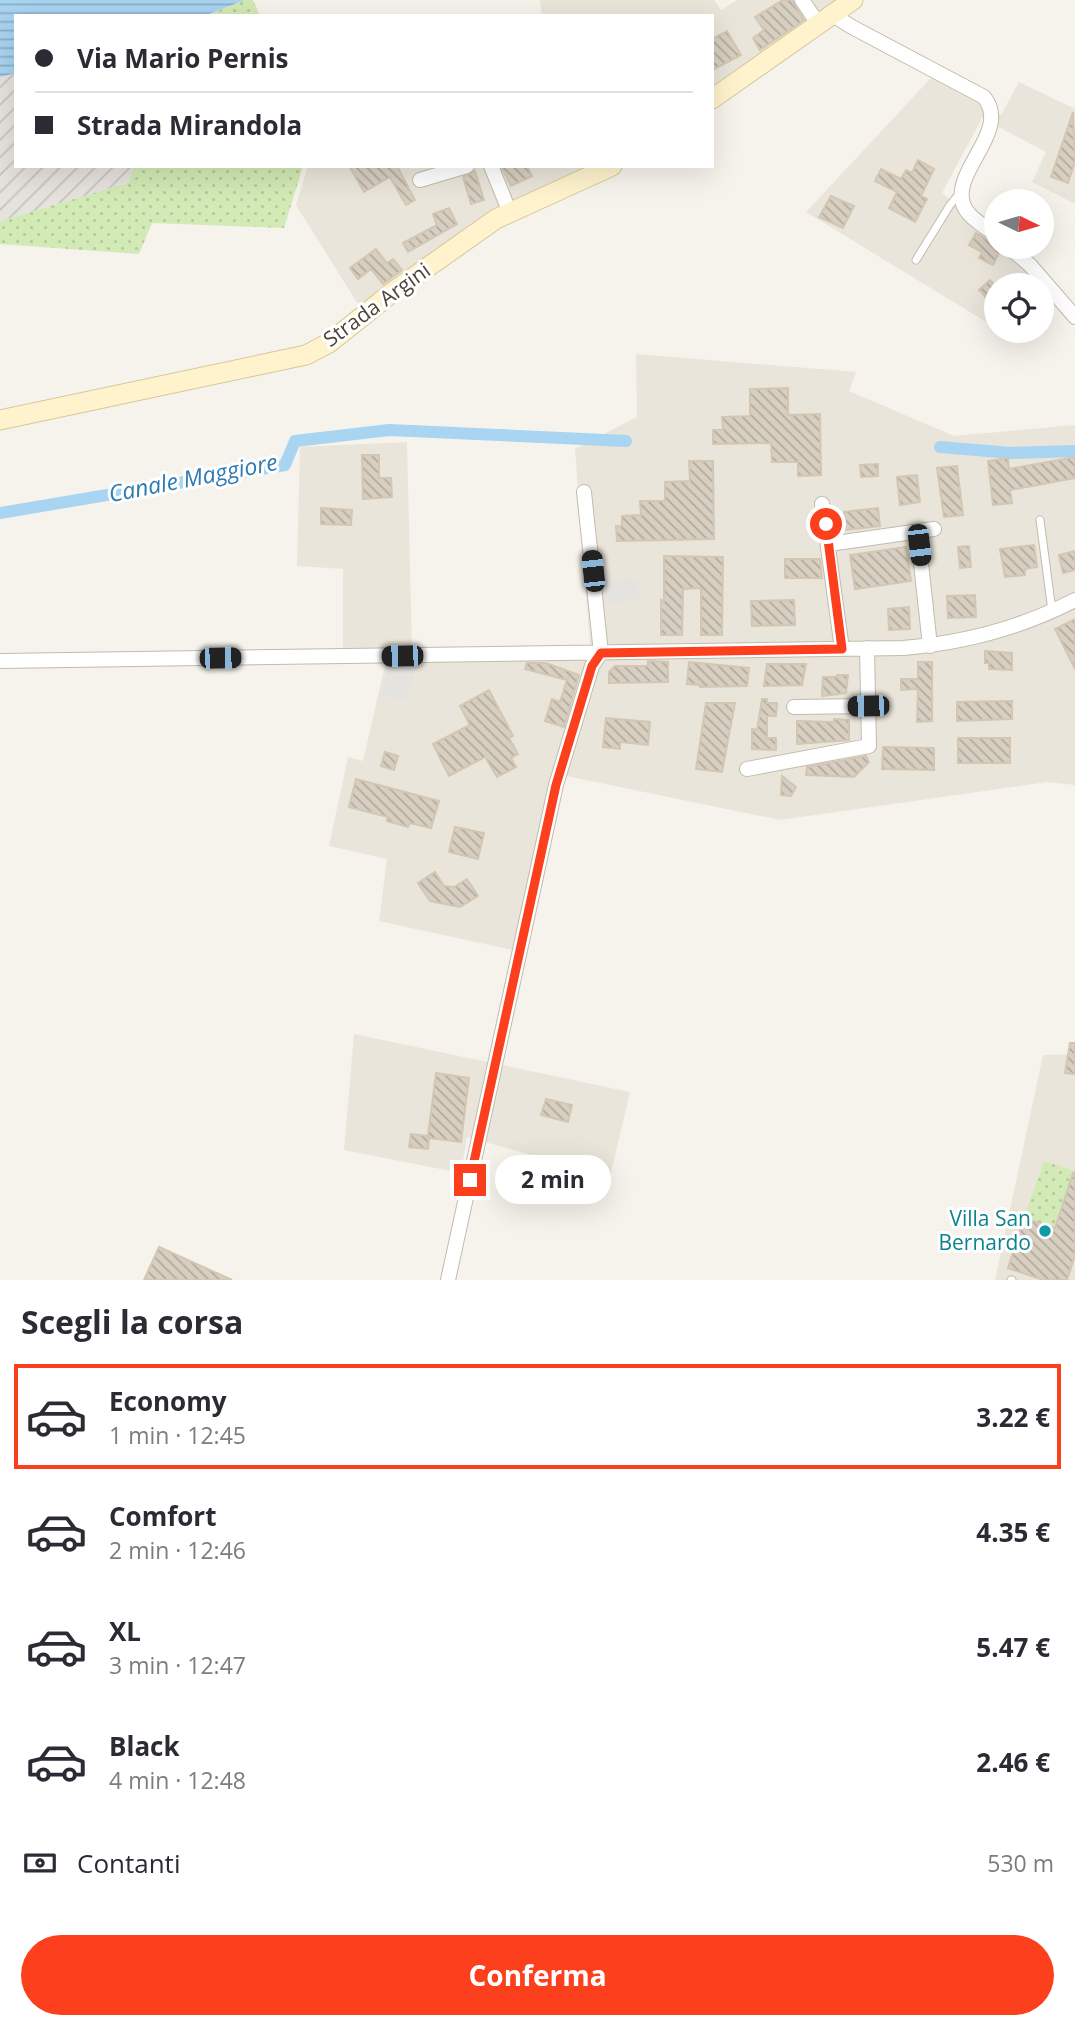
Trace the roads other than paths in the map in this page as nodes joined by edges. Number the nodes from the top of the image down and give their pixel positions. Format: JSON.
{"nodes":[{"id":1,"x":802,"y":0,"type":"edge"},
{"id":2,"x":853,"y":0,"type":"edge"},
{"id":3,"x":826,"y":20,"type":"junction"},
{"id":4,"x":714,"y":98,"type":"edge"},
{"id":5,"x":460,"y":168,"type":"edge"},
{"id":6,"x":492,"y":168,"type":"edge"},
{"id":7,"x":608,"y":168,"type":"edge"},
{"id":8,"x":420,"y":180,"type":"dead end"},
{"id":9,"x":961,"y":193,"type":"junction"},
{"id":10,"x":510,"y":213,"type":"junction"},
{"id":11,"x":984,"y":225,"type":"edge"},
{"id":12,"x":1023,"y":259,"type":"edge"},
{"id":13,"x":916,"y":260,"type":"dead end"},
{"id":14,"x":1075,"y":317,"type":"edge"},
{"id":15,"x":0,"y":420,"type":"edge"},
{"id":16,"x":584,"y":492,"type":"dead end"},
{"id":17,"x":822,"y":504,"type":"dead end"},
{"id":18,"x":1040,"y":520,"type":"dead end"},
{"id":19,"x":934,"y":529,"type":"dead end"},
{"id":20,"x":829,"y":544,"type":"junction"},
{"id":21,"x":919,"y":545,"type":"dead end"},
{"id":22,"x":1075,"y":600,"type":"edge"},
{"id":23,"x":1052,"y":612,"type":"junction"},
{"id":24,"x":930,"y":646,"type":"junction"},
{"id":25,"x":867,"y":648,"type":"junction"},
{"id":26,"x":842,"y":649,"type":"junction"},
{"id":27,"x":601,"y":653,"type":"junction"},
{"id":28,"x":0,"y":662,"type":"edge"},
{"id":29,"x":868,"y":706,"type":"junction"},
{"id":30,"x":794,"y":708,"type":"dead end"},
{"id":31,"x":747,"y":769,"type":"dead end"},
{"id":32,"x":448,"y":1280,"type":"edge"}],
"edges":[{"from":1,"to":3,"type":"street"},
{"from":2,"to":3,"type":"main road"},
{"from":3,"to":4,"type":"main road"},
{"from":3,"to":9,"type":"street"},
{"from":5,"to":8,"type":"street"},
{"from":6,"to":10,"type":"street"},
{"from":7,"to":10,"type":"main road","name":"Strada Argini"},
{"from":9,"to":11,"type":"street"},
{"from":9,"to":13,"type":"lane"},
{"from":10,"to":15,"type":"main road","name":"Strada Argini"},
{"from":12,"to":14,"type":"street"},
{"from":16,"to":27,"type":"street"},
{"from":17,"to":20,"type":"street"},
{"from":18,"to":23,"type":"lane"},
{"from":19,"to":20,"type":"street"},
{"from":20,"to":26,"type":"street"},
{"from":21,"to":24,"type":"street"},
{"from":22,"to":23,"type":"street"},
{"from":23,"to":24,"type":"street"},
{"from":24,"to":25,"type":"street"},
{"from":25,"to":26,"type":"street"},
{"from":25,"to":29,"type":"street"},
{"from":26,"to":27,"type":"street"},
{"from":27,"to":28,"type":"street"},
{"from":27,"to":32,"type":"street"},
{"from":29,"to":30,"type":"street"},
{"from":29,"to":31,"type":"street"}]}
